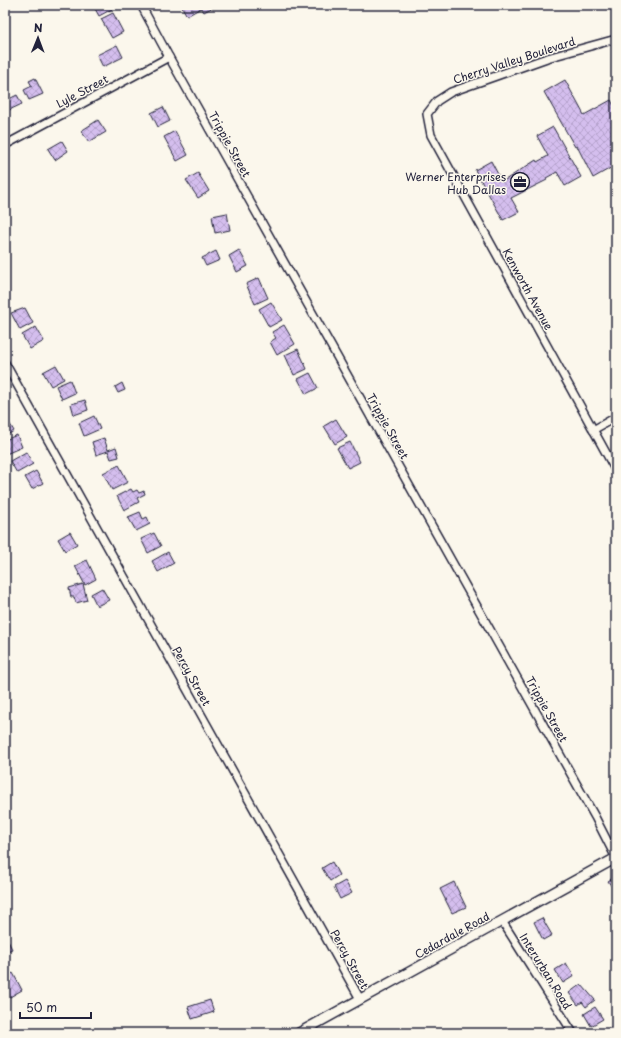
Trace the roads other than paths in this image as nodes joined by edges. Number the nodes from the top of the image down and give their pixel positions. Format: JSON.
{"nodes":[{"id":1,"x":141,"y":5,"type":"edge"},
{"id":2,"x":616,"y":39,"type":"edge"},
{"id":3,"x":169,"y":57,"type":"junction"},
{"id":4,"x":427,"y":114,"type":"joint"},
{"id":5,"x":5,"y":145,"type":"edge"},
{"id":6,"x":5,"y":363,"type":"edge"},
{"id":7,"x":616,"y":417,"type":"edge"},
{"id":8,"x":593,"y":430,"type":"junction"},
{"id":9,"x":616,"y":471,"type":"edge"},
{"id":10,"x":616,"y":858,"type":"edge"},
{"id":11,"x":502,"y":921,"type":"junction"},
{"id":12,"x":360,"y":999,"type":"junction"},
{"id":13,"x":299,"y":1033,"type":"edge"},
{"id":14,"x":573,"y":1033,"type":"edge"}],
"edges":[{"from":1,"to":3,"type":"street","name":"Trippie Street"},
{"from":2,"to":4,"type":"street","name":"Cherry Valley Boulevard"},
{"from":3,"to":5,"type":"street","name":"Lyle Street"},
{"from":3,"to":10,"type":"street","name":"Trippie Street"},
{"from":4,"to":8,"type":"street","name":"Kenworth Avenue"},
{"from":6,"to":12,"type":"street","name":"Percy Street"},
{"from":7,"to":8,"type":"street"},
{"from":8,"to":9,"type":"street","name":"Kenworth Avenue"},
{"from":10,"to":11,"type":"street","name":"Cedardale Road"},
{"from":11,"to":12,"type":"street","name":"Cedardale Road"},
{"from":11,"to":14,"type":"street","name":"Interurban Road"},
{"from":12,"to":13,"type":"street","name":"Cedardale Road"}]}
